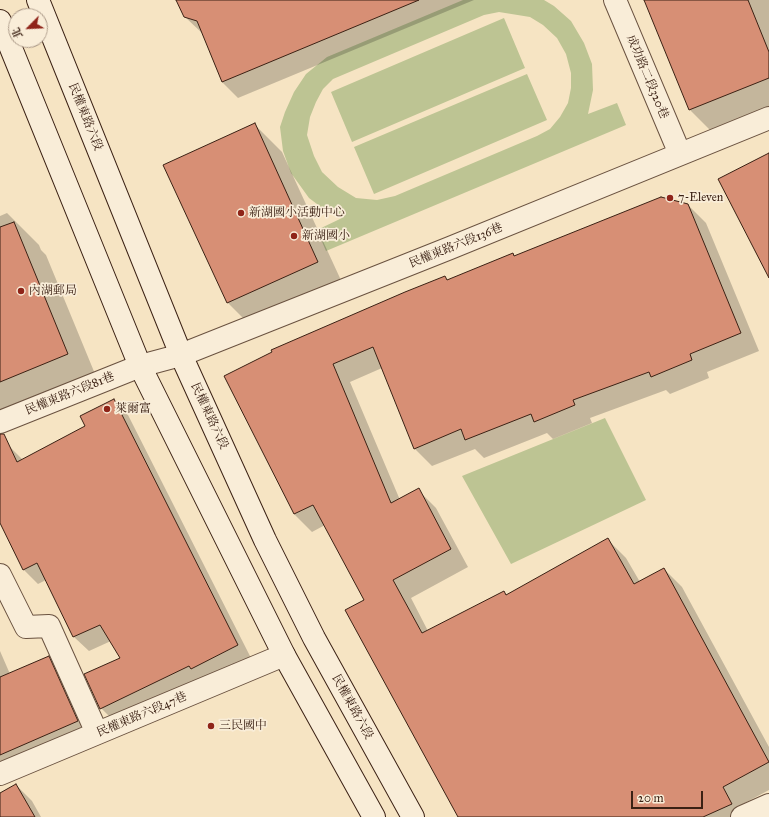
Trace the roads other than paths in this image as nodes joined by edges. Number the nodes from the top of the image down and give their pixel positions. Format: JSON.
{"nodes":[{"id":1,"x":38,"y":0,"type":"edge"},
{"id":2,"x":615,"y":0,"type":"edge"},
{"id":3,"x":0,"y":21,"type":"edge"},
{"id":4,"x":769,"y":118,"type":"edge"},
{"id":5,"x":680,"y":154,"type":"junction"},
{"id":6,"x":181,"y":355,"type":"junction"},
{"id":7,"x":140,"y":366,"type":"junction"},
{"id":8,"x":0,"y":422,"type":"edge"},
{"id":9,"x":0,"y":575,"type":"edge"},
{"id":10,"x":284,"y":655,"type":"junction"},
{"id":11,"x":97,"y":734,"type":"junction"},
{"id":12,"x":0,"y":774,"type":"edge"},
{"id":13,"x":769,"y":805,"type":"edge"},
{"id":14,"x":374,"y":817,"type":"edge"},
{"id":15,"x":413,"y":817,"type":"edge"},
{"id":16,"x":742,"y":817,"type":"edge"}],
"edges":[{"from":1,"to":6,"type":"main road","name":"民權東路六段"},
{"from":2,"to":5,"type":"main road","name":"成功路二段320巷"},
{"from":3,"to":7,"type":"main road"},
{"from":4,"to":5,"type":"main road","name":"民權東路六段136巷"},
{"from":5,"to":6,"type":"main road","name":"民權東路六段136巷"},
{"from":6,"to":7,"type":"main road","name":"民權東路六段136巷"},
{"from":6,"to":15,"type":"main road","name":"民權東路六段"},
{"from":7,"to":8,"type":"main road","name":"民權東路六段81巷"},
{"from":7,"to":10,"type":"main road"},
{"from":9,"to":11,"type":"main road"},
{"from":10,"to":11,"type":"main road","name":"民權東路六段47巷"},
{"from":10,"to":14,"type":"main road"},
{"from":11,"to":12,"type":"main road","name":"民權東路六段47巷"},
{"from":13,"to":16,"type":"main road"}]}
